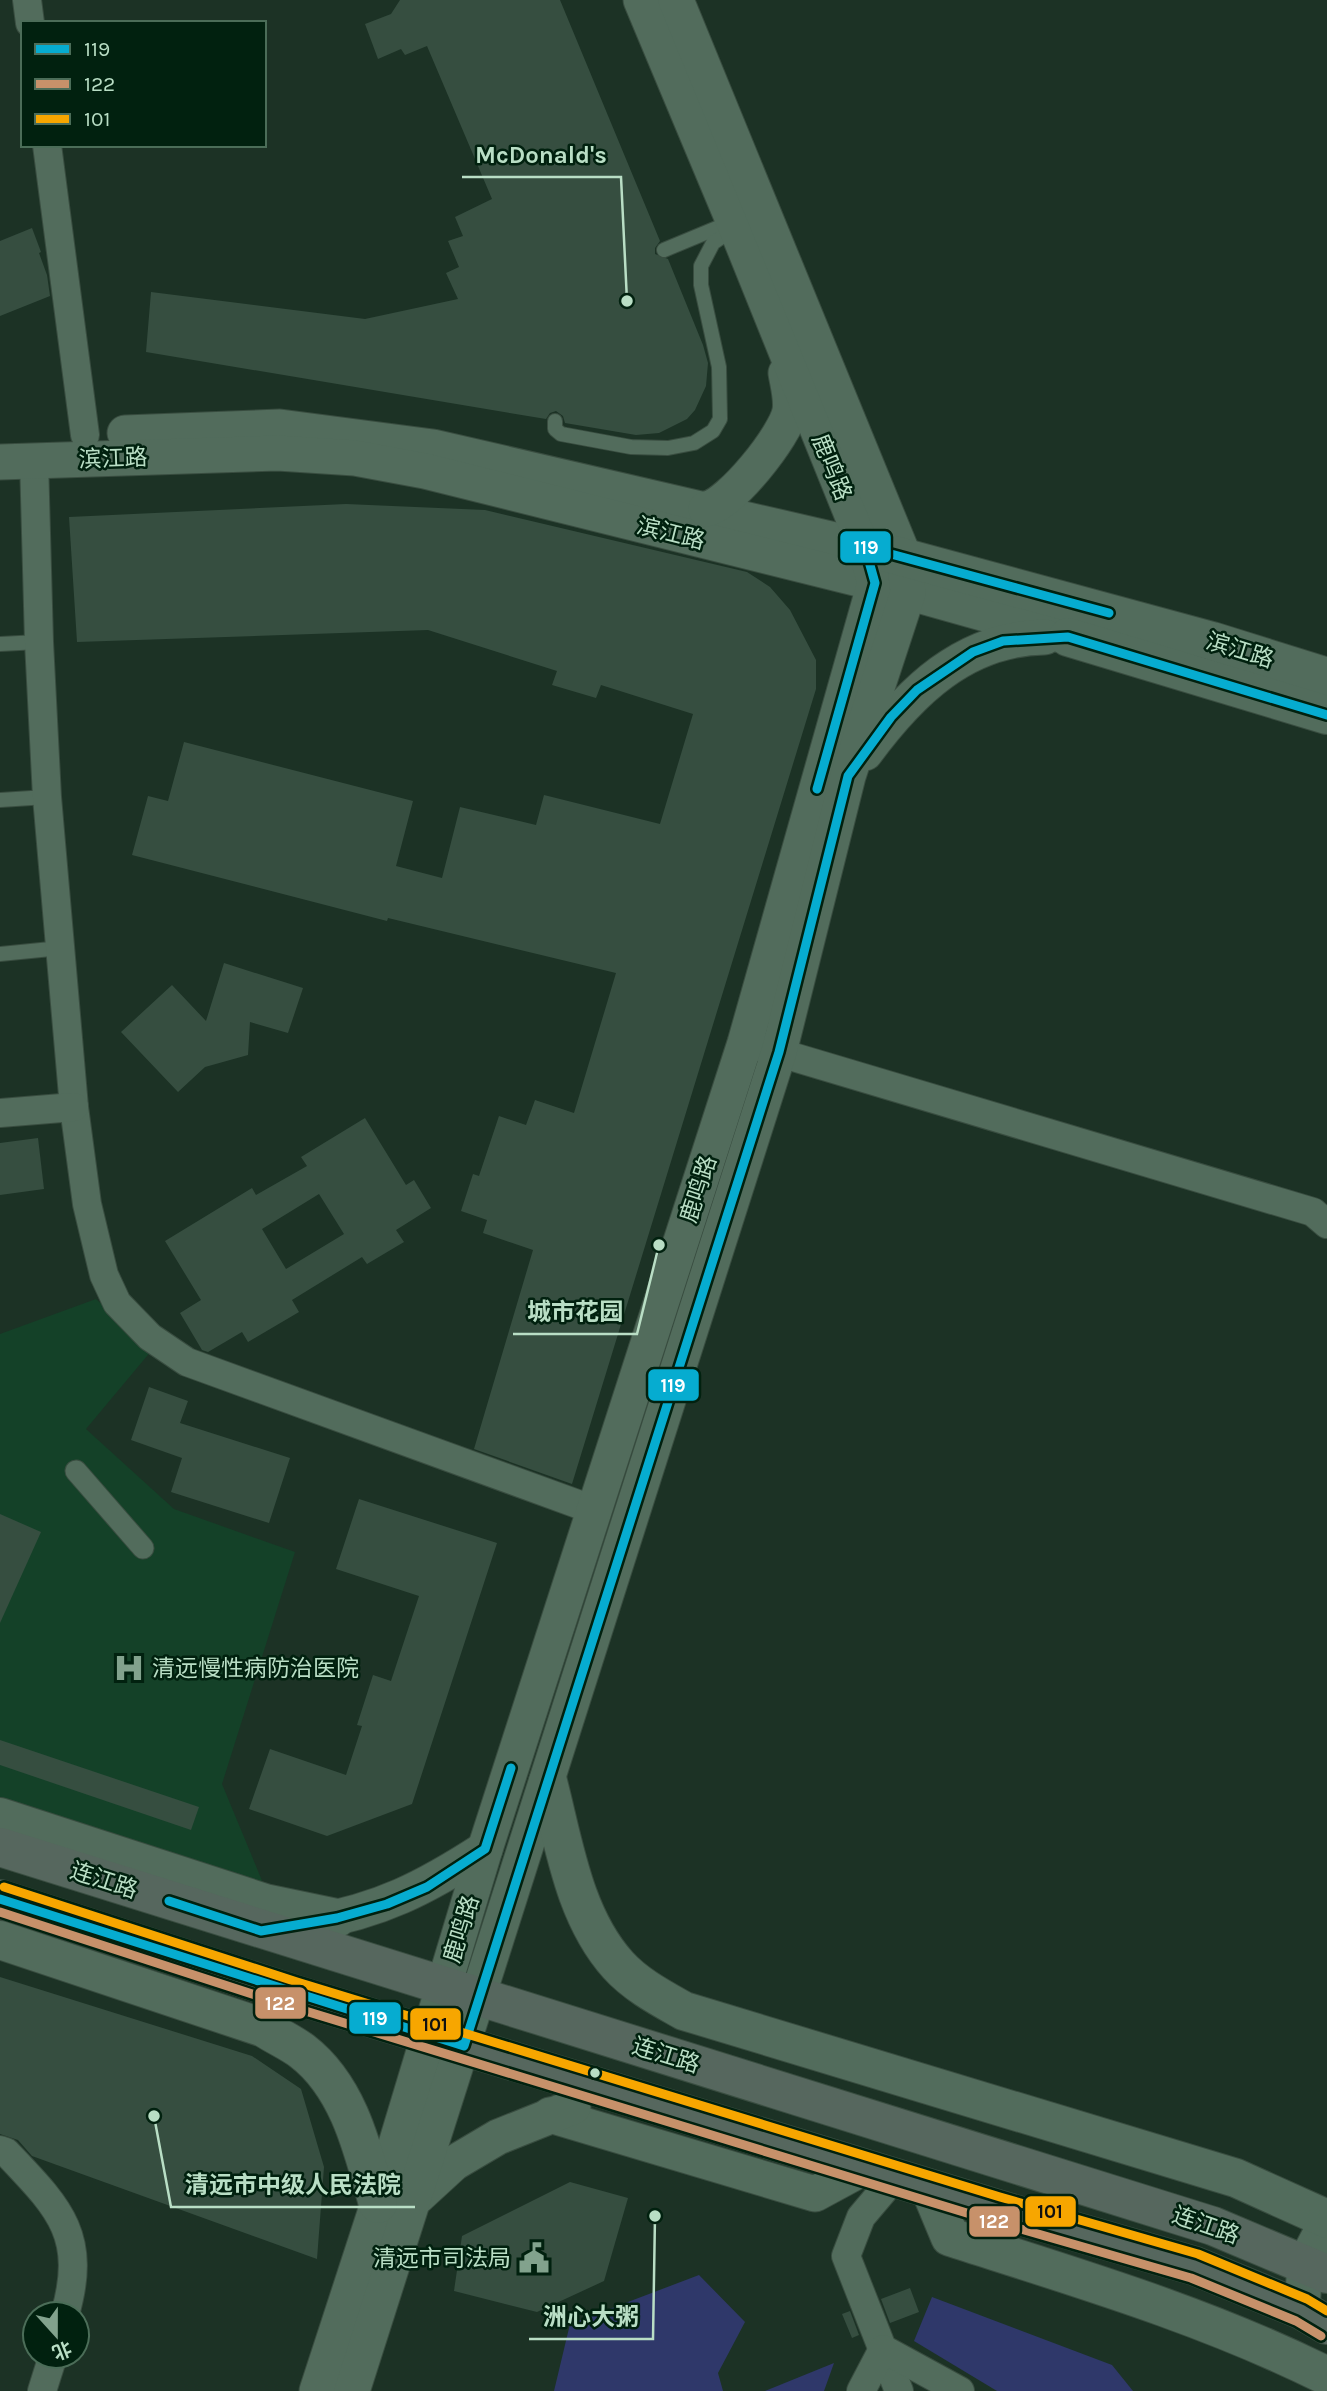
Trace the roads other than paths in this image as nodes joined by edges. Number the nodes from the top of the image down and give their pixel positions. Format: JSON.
{"nodes":[{"id":1,"x":27,"y":0,"type":"edge"},
{"id":2,"x":640,"y":0,"type":"edge"},
{"id":3,"x":676,"y":0,"type":"edge"},
{"id":4,"x":30,"y":21,"type":"edge"},
{"id":5,"x":47,"y":147,"type":"edge"},
{"id":6,"x":735,"y":224,"type":"junction"},
{"id":7,"x":664,"y":250,"type":"dead end"},
{"id":8,"x":780,"y":339,"type":"junction"},
{"id":9,"x":555,"y":421,"type":"dead end"},
{"id":10,"x":85,"y":435,"type":"junction"},
{"id":11,"x":0,"y":437,"type":"edge"},
{"id":12,"x":17,"y":461,"type":"edge"},
{"id":13,"x":706,"y":509,"type":"junction"},
{"id":14,"x":870,"y":565,"type":"junction"},
{"id":15,"x":906,"y":575,"type":"junction"},
{"id":16,"x":1068,"y":637,"type":"junction"},
{"id":17,"x":39,"y":642,"type":"junction"},
{"id":18,"x":0,"y":644,"type":"edge"},
{"id":19,"x":1327,"y":677,"type":"edge"},
{"id":20,"x":1327,"y":715,"type":"edge"},
{"id":21,"x":848,"y":776,"type":"junction"},
{"id":22,"x":47,"y":797,"type":"junction"},
{"id":23,"x":0,"y":800,"type":"edge"},
{"id":24,"x":61,"y":948,"type":"junction"},
{"id":25,"x":0,"y":954,"type":"edge"},
{"id":26,"x":745,"y":1043,"type":"junction"},
{"id":27,"x":779,"y":1052,"type":"junction"},
{"id":28,"x":74,"y":1107,"type":"junction"},
{"id":29,"x":0,"y":1113,"type":"edge"},
{"id":30,"x":1327,"y":1224,"type":"edge"},
{"id":31,"x":76,"y":1471,"type":"dead end"},
{"id":32,"x":594,"y":1510,"type":"junction"},
{"id":33,"x":143,"y":1548,"type":"dead end"},
{"id":34,"x":548,"y":1782,"type":"junction"},
{"id":35,"x":0,"y":1817,"type":"edge"},
{"id":36,"x":0,"y":1847,"type":"edge"},
{"id":37,"x":485,"y":1849,"type":"junction"},
{"id":38,"x":0,"y":1899,"type":"edge"},
{"id":39,"x":337,"y":1918,"type":"junction"},
{"id":40,"x":261,"y":1931,"type":"junction"},
{"id":41,"x":0,"y":1940,"type":"edge"},
{"id":42,"x":203,"y":1965,"type":"junction"},
{"id":43,"x":461,"y":1991,"type":"junction"},
{"id":44,"x":191,"y":2004,"type":"junction"},
{"id":45,"x":446,"y":2040,"type":"junction"},
{"id":46,"x":920,"y":2083,"type":"junction"},
{"id":47,"x":617,"y":2091,"type":"junction"},
{"id":48,"x":550,"y":2115,"type":"junction"},
{"id":49,"x":950,"y":2143,"type":"junction"},
{"id":50,"x":0,"y":2150,"type":"edge"},
{"id":51,"x":896,"y":2178,"type":"junction"},
{"id":52,"x":396,"y":2202,"type":"junction"},
{"id":53,"x":1327,"y":2220,"type":"edge"},
{"id":54,"x":1320,"y":2271,"type":"edge"},
{"id":55,"x":69,"y":2300,"type":"edge"},
{"id":56,"x":1314,"y":2318,"type":"edge"},
{"id":57,"x":883,"y":2349,"type":"junction"},
{"id":58,"x":48,"y":2370,"type":"edge"},
{"id":59,"x":1327,"y":2376,"type":"edge"},
{"id":60,"x":42,"y":2391,"type":"edge"},
{"id":61,"x":317,"y":2391,"type":"edge"},
{"id":62,"x":352,"y":2391,"type":"edge"},
{"id":63,"x":861,"y":2391,"type":"edge"},
{"id":64,"x":899,"y":2391,"type":"edge"},
{"id":65,"x":960,"y":2391,"type":"edge"}],
"edges":[{"from":1,"to":4,"type":"street"},
{"from":2,"to":6,"type":"street","name":"鹿鸣路"},
{"from":3,"to":15,"type":"street","name":"鹿鸣路"},
{"from":5,"to":10,"type":"street"},
{"from":6,"to":7,"type":"lane"},
{"from":6,"to":8,"type":"street","name":"鹿鸣路"},
{"from":6,"to":9,"type":"lane"},
{"from":8,"to":13,"type":"street"},
{"from":8,"to":14,"type":"street","name":"鹿鸣路"},
{"from":10,"to":11,"type":"street","name":"滨江路"},
{"from":10,"to":13,"type":"street","name":"滨江路"},
{"from":12,"to":14,"type":"street","name":"滨江路"},
{"from":12,"to":17,"type":"street"},
{"from":13,"to":14,"type":"street","name":"滨江路"},
{"from":14,"to":15,"type":"main road","name":"滨江路"},
{"from":14,"to":26,"type":"street","name":"鹿鸣路"},
{"from":15,"to":16,"type":"street","name":"滨江路"},
{"from":15,"to":19,"type":"main road","name":"滨江路"},
{"from":15,"to":21,"type":"street","name":"鹿鸣路"},
{"from":16,"to":20,"type":"main road","name":"滨江路"},
{"from":16,"to":21,"type":"street"},
{"from":17,"to":18,"type":"lane"},
{"from":17,"to":22,"type":"street"},
{"from":21,"to":27,"type":"street","name":"鹿鸣路"},
{"from":22,"to":23,"type":"lane"},
{"from":22,"to":24,"type":"street"},
{"from":24,"to":25,"type":"lane"},
{"from":24,"to":28,"type":"street"},
{"from":26,"to":27,"type":"street"},
{"from":26,"to":32,"type":"street","name":"鹿鸣路"},
{"from":27,"to":30,"type":"street"},
{"from":27,"to":34,"type":"street","name":"鹿鸣路"},
{"from":28,"to":29,"type":"street"},
{"from":28,"to":32,"type":"street"},
{"from":31,"to":33,"type":"street"},
{"from":32,"to":37,"type":"street","name":"鹿鸣路"},
{"from":34,"to":43,"type":"street","name":"鹿鸣路"},
{"from":34,"to":46,"type":"main road"},
{"from":35,"to":39,"type":"main road"},
{"from":36,"to":40,"type":"main road","name":"连江路"},
{"from":37,"to":39,"type":"street"},
{"from":37,"to":43,"type":"street","name":"鹿鸣路"},
{"from":38,"to":42,"type":"main road","name":"连江路"},
{"from":39,"to":40,"type":"street"},
{"from":40,"to":43,"type":"main road","name":"连江路"},
{"from":41,"to":44,"type":"main road"},
{"from":42,"to":44,"type":"main road"},
{"from":42,"to":45,"type":"main road","name":"连江路"},
{"from":43,"to":45,"type":"street","name":"鹿鸣路"},
{"from":43,"to":49,"type":"main road","name":"连江路"},
{"from":44,"to":52,"type":"main road"},
{"from":45,"to":47,"type":"main road","name":"连江路"},
{"from":45,"to":52,"type":"street","name":"鹿鸣路"},
{"from":46,"to":49,"type":"main road"},
{"from":46,"to":53,"type":"main road"},
{"from":47,"to":48,"type":"street"},
{"from":47,"to":51,"type":"main road","name":"连江路"},
{"from":48,"to":51,"type":"street"},
{"from":48,"to":52,"type":"street"},
{"from":49,"to":54,"type":"main road","name":"连江路"},
{"from":50,"to":55,"type":"street"},
{"from":51,"to":56,"type":"main road","name":"连江路"},
{"from":51,"to":57,"type":"street"},
{"from":51,"to":59,"type":"main road"},
{"from":52,"to":61,"type":"street","name":"鹿鸣路"},
{"from":52,"to":62,"type":"street","name":"鹿鸣路"},
{"from":53,"to":54,"type":"street"},
{"from":54,"to":56,"type":"street"},
{"from":57,"to":63,"type":"street"},
{"from":57,"to":64,"type":"street"},
{"from":57,"to":65,"type":"street"},
{"from":58,"to":60,"type":"street"}]}
